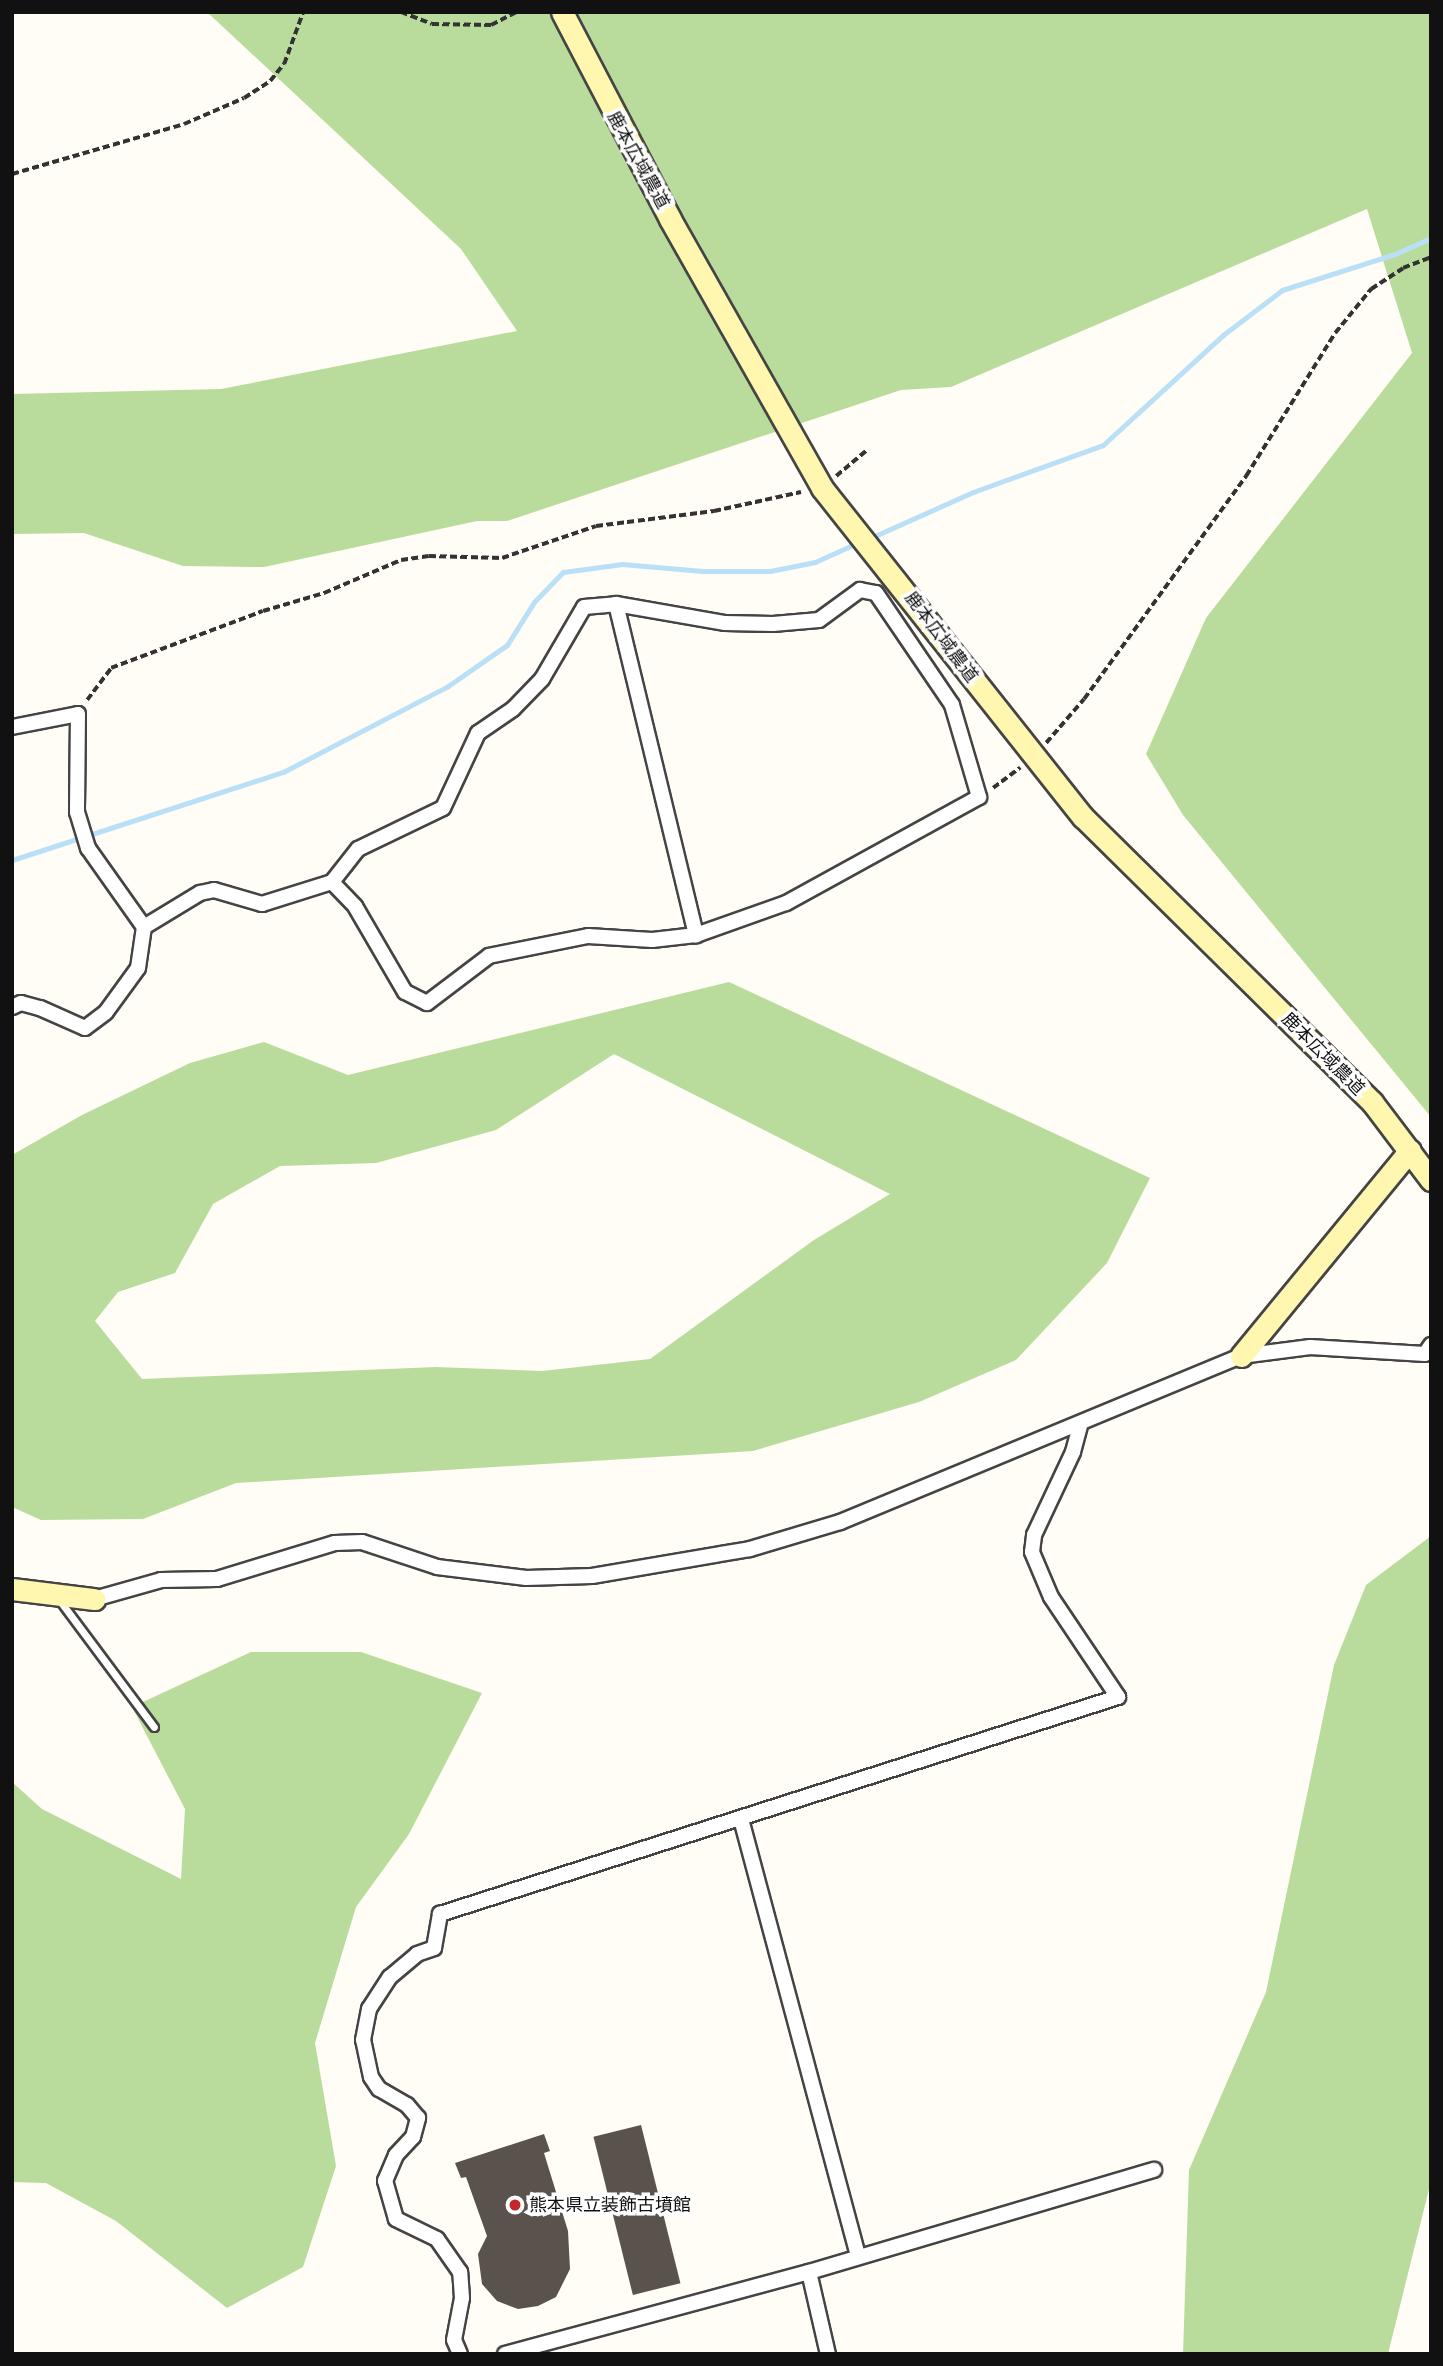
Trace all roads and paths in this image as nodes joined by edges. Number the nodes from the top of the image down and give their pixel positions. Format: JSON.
{"nodes":[{"id":1,"x":303,"y":12,"type":"edge"},
{"id":2,"x":401,"y":12,"type":"edge"},
{"id":3,"x":516,"y":12,"type":"edge"},
{"id":4,"x":562,"y":12,"type":"edge"},
{"id":5,"x":12,"y":174,"type":"edge"},
{"id":6,"x":1431,"y":257,"type":"edge"},
{"id":7,"x":866,"y":451,"type":"dead end"},
{"id":8,"x":822,"y":488,"type":"junction"},
{"id":9,"x":616,"y":604,"type":"junction"},
{"id":10,"x":78,"y":713,"type":"junction"},
{"id":11,"x":12,"y":727,"type":"edge"},
{"id":12,"x":1033,"y":759,"type":"junction"},
{"id":13,"x":979,"y":797,"type":"junction"},
{"id":14,"x":332,"y":882,"type":"junction"},
{"id":15,"x":144,"y":927,"type":"junction"},
{"id":16,"x":696,"y":935,"type":"junction"},
{"id":17,"x":12,"y":1007,"type":"edge"},
{"id":18,"x":1410,"y":1150,"type":"junction"},
{"id":19,"x":1431,"y":1180,"type":"edge"},
{"id":20,"x":1428,"y":1350,"type":"edge"},
{"id":21,"x":1241,"y":1356,"type":"junction"},
{"id":22,"x":1080,"y":1426,"type":"junction"},
{"id":23,"x":12,"y":1589,"type":"edge"},
{"id":24,"x":55,"y":1594,"type":"junction"},
{"id":25,"x":94,"y":1599,"type":"joint"},
{"id":26,"x":154,"y":1727,"type":"dead end"},
{"id":27,"x":741,"y":1819,"type":"junction"},
{"id":28,"x":1154,"y":2169,"type":"dead end"},
{"id":29,"x":858,"y":2255,"type":"junction"},
{"id":30,"x":809,"y":2272,"type":"junction"},
{"id":31,"x":554,"y":2347,"type":"edge"},
{"id":32,"x":460,"y":2354,"type":"edge"},
{"id":33,"x":505,"y":2354,"type":"edge"},
{"id":34,"x":828,"y":2354,"type":"edge"}],
"edges":[{"from":1,"to":5,"type":"path"},
{"from":2,"to":3,"type":"path"},
{"from":4,"to":8,"type":"street","name":"鹿本広域農道"},
{"from":6,"to":12,"type":"path"},
{"from":7,"to":8,"type":"path"},
{"from":8,"to":10,"type":"path"},
{"from":8,"to":12,"type":"street","name":"鹿本広域農道"},
{"from":9,"to":13,"type":"street"},
{"from":9,"to":14,"type":"street"},
{"from":9,"to":16,"type":"street"},
{"from":10,"to":11,"type":"street"},
{"from":10,"to":15,"type":"street"},
{"from":12,"to":13,"type":"path"},
{"from":12,"to":18,"type":"street","name":"鹿本広域農道"},
{"from":13,"to":16,"type":"street"},
{"from":14,"to":15,"type":"street"},
{"from":14,"to":16,"type":"street"},
{"from":15,"to":17,"type":"street"},
{"from":18,"to":19,"type":"street","name":"鹿本広域農道"},
{"from":18,"to":21,"type":"street"},
{"from":20,"to":21,"type":"street"},
{"from":21,"to":22,"type":"street"},
{"from":22,"to":25,"type":"street"},
{"from":22,"to":27,"type":"street"},
{"from":23,"to":24,"type":"street"},
{"from":24,"to":25,"type":"street"},
{"from":24,"to":26,"type":"lane"},
{"from":27,"to":29,"type":"street"},
{"from":27,"to":32,"type":"street"},
{"from":28,"to":29,"type":"street"},
{"from":29,"to":30,"type":"street"},
{"from":30,"to":31,"type":"street"},
{"from":30,"to":34,"type":"street"},
{"from":31,"to":33,"type":"street"}]}
